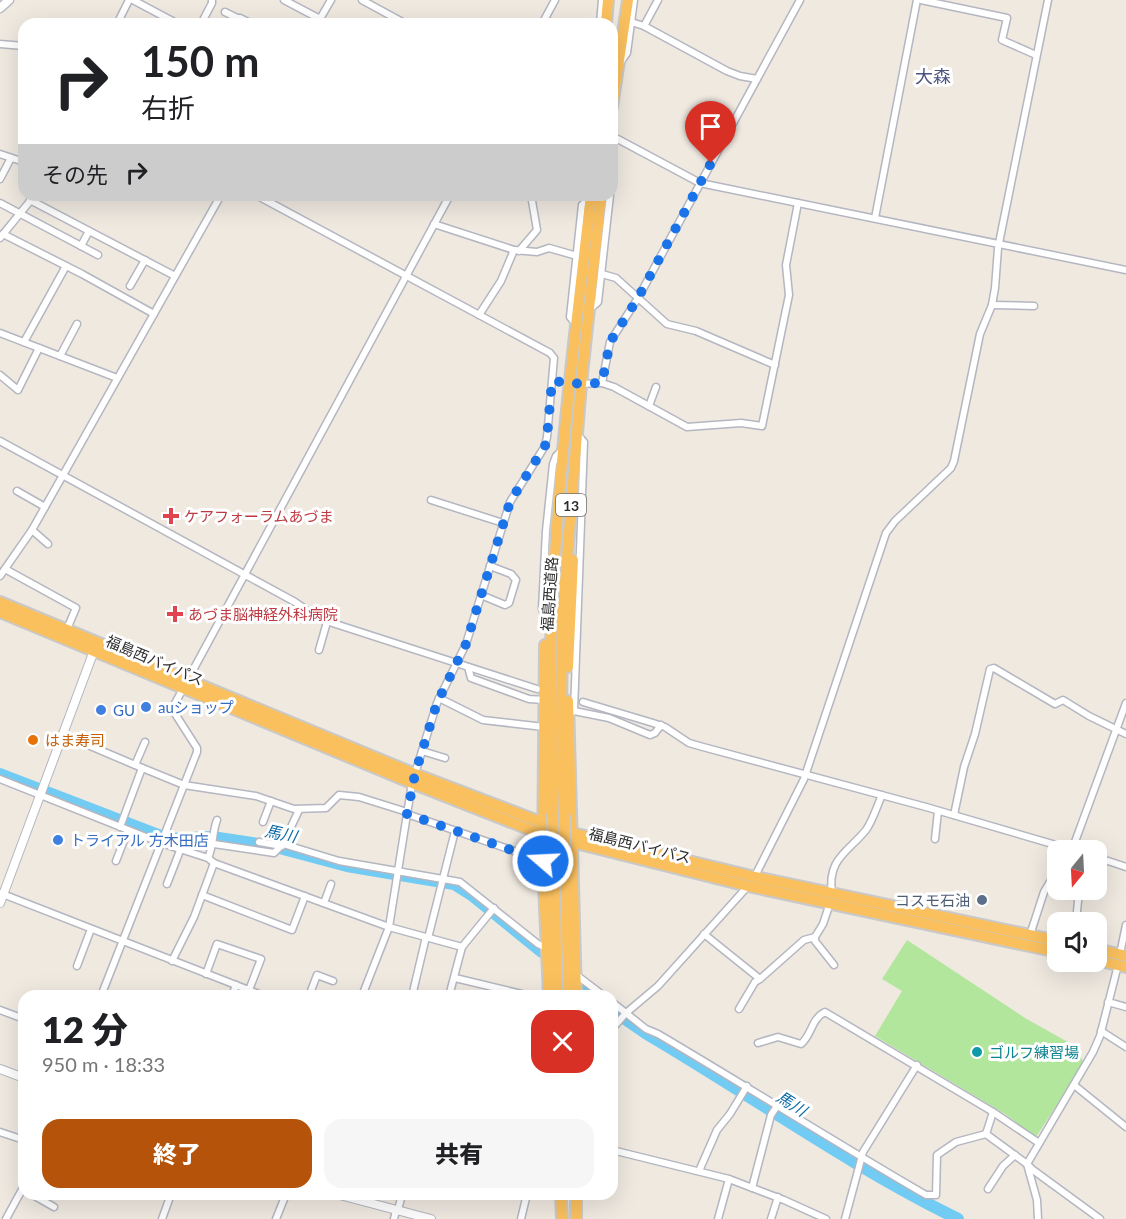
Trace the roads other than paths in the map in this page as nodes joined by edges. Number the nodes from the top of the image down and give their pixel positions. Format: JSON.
{"nodes":[{"id":1,"x":9,"y":0,"type":"edge"},
{"id":2,"x":131,"y":0,"type":"edge"},
{"id":3,"x":212,"y":0,"type":"edge"},
{"id":4,"x":284,"y":0,"type":"edge"},
{"id":5,"x":331,"y":0,"type":"edge"},
{"id":6,"x":362,"y":0,"type":"edge"},
{"id":7,"x":555,"y":0,"type":"edge"},
{"id":8,"x":595,"y":0,"type":"edge"},
{"id":9,"x":628,"y":0,"type":"edge"},
{"id":10,"x":634,"y":0,"type":"edge"},
{"id":11,"x":657,"y":0,"type":"edge"},
{"id":12,"x":800,"y":0,"type":"edge"},
{"id":13,"x":919,"y":0,"type":"edge"},
{"id":14,"x":1048,"y":0,"type":"edge"},
{"id":15,"x":604,"y":1,"type":"edge"},
{"id":16,"x":0,"y":8,"type":"edge"},
{"id":17,"x":225,"y":12,"type":"dead end"},
{"id":18,"x":120,"y":18,"type":"edge"},
{"id":19,"x":166,"y":18,"type":"edge"},
{"id":20,"x":204,"y":18,"type":"edge"},
{"id":21,"x":233,"y":18,"type":"edge"},
{"id":22,"x":314,"y":18,"type":"edge"},
{"id":23,"x":321,"y":18,"type":"edge"},
{"id":24,"x":395,"y":18,"type":"edge"},
{"id":25,"x":545,"y":18,"type":"edge"},
{"id":26,"x":601,"y":18,"type":"edge"},
{"id":27,"x":605,"y":18,"type":"edge"},
{"id":28,"x":631,"y":22,"type":"junction"},
{"id":29,"x":644,"y":26,"type":"junction"},
{"id":30,"x":0,"y":44,"type":"edge"},
{"id":31,"x":18,"y":46,"type":"edge"},
{"id":32,"x":1036,"y":55,"type":"junction"},
{"id":33,"x":618,"y":65,"type":"joint"},
{"id":34,"x":757,"y":79,"type":"junction"},
{"id":35,"x":618,"y":139,"type":"edge"},
{"id":36,"x":0,"y":154,"type":"edge"},
{"id":37,"x":11,"y":158,"type":"junction"},
{"id":38,"x":18,"y":160,"type":"edge"},
{"id":39,"x":0,"y":179,"type":"edge"},
{"id":40,"x":700,"y":183,"type":"junction"},
{"id":41,"x":29,"y":201,"type":"edge"},
{"id":42,"x":39,"y":201,"type":"edge"},
{"id":43,"x":218,"y":201,"type":"edge"},
{"id":44,"x":267,"y":201,"type":"edge"},
{"id":45,"x":447,"y":201,"type":"edge"},
{"id":46,"x":532,"y":201,"type":"edge"},
{"id":47,"x":587,"y":201,"type":"edge"},
{"id":48,"x":593,"y":201,"type":"edge"},
{"id":49,"x":594,"y":201,"type":"edge"},
{"id":50,"x":609,"y":201,"type":"edge"},
{"id":51,"x":0,"y":203,"type":"edge"},
{"id":52,"x":798,"y":203,"type":"junction"},
{"id":53,"x":19,"y":213,"type":"junction"},
{"id":54,"x":875,"y":218,"type":"junction"},
{"id":55,"x":434,"y":224,"type":"junction"},
{"id":56,"x":90,"y":231,"type":"junction"},
{"id":57,"x":2,"y":236,"type":"edge"},
{"id":58,"x":999,"y":243,"type":"junction"},
{"id":59,"x":81,"y":246,"type":"junction"},
{"id":60,"x":517,"y":251,"type":"junction"},
{"id":61,"x":98,"y":255,"type":"dead end"},
{"id":62,"x":577,"y":256,"type":"junction"},
{"id":63,"x":145,"y":260,"type":"junction"},
{"id":64,"x":66,"y":266,"type":"junction"},
{"id":65,"x":1126,"y":270,"type":"edge"},
{"id":66,"x":602,"y":274,"type":"junction"},
{"id":67,"x":175,"y":276,"type":"junction"},
{"id":68,"x":406,"y":276,"type":"junction"},
{"id":69,"x":130,"y":286,"type":"dead end"},
{"id":70,"x":638,"y":298,"type":"junction"},
{"id":71,"x":992,"y":305,"type":"junction"},
{"id":72,"x":1034,"y":306,"type":"dead end"},
{"id":73,"x":590,"y":309,"type":"junction"},
{"id":74,"x":154,"y":314,"type":"junction"},
{"id":75,"x":479,"y":315,"type":"junction"},
{"id":76,"x":77,"y":324,"type":"dead end"},
{"id":77,"x":577,"y":324,"type":"junction"},
{"id":78,"x":0,"y":333,"type":"edge"},
{"id":79,"x":24,"y":342,"type":"junction"},
{"id":80,"x":39,"y":348,"type":"junction"},
{"id":81,"x":60,"y":356,"type":"junction"},
{"id":82,"x":775,"y":365,"type":"junction"},
{"id":83,"x":0,"y":375,"type":"edge"},
{"id":84,"x":117,"y":378,"type":"junction"},
{"id":85,"x":552,"y":381,"type":"junction"},
{"id":86,"x":602,"y":383,"type":"junction"},
{"id":87,"x":576,"y":384,"type":"junction"},
{"id":88,"x":656,"y":387,"type":"dead end"},
{"id":89,"x":649,"y":406,"type":"junction"},
{"id":90,"x":577,"y":434,"type":"junction"},
{"id":91,"x":0,"y":441,"type":"edge"},
{"id":92,"x":563,"y":449,"type":"junction"},
{"id":93,"x":62,"y":476,"type":"junction"},
{"id":94,"x":17,"y":491,"type":"dead end"},
{"id":95,"x":431,"y":500,"type":"dead end"},
{"id":96,"x":570,"y":506,"type":"junction"},
{"id":97,"x":45,"y":507,"type":"junction"},
{"id":98,"x":504,"y":523,"type":"junction"},
{"id":99,"x":557,"y":525,"type":"junction"},
{"id":100,"x":32,"y":530,"type":"junction"},
{"id":101,"x":48,"y":544,"type":"dead end"},
{"id":102,"x":490,"y":566,"type":"junction"},
{"id":103,"x":2,"y":571,"type":"edge"},
{"id":104,"x":246,"y":575,"type":"junction"},
{"id":105,"x":481,"y":595,"type":"junction"},
{"id":106,"x":0,"y":602,"type":"edge"},
{"id":107,"x":0,"y":612,"type":"edge"},
{"id":108,"x":546,"y":619,"type":"junction"},
{"id":109,"x":327,"y":622,"type":"junction"},
{"id":110,"x":67,"y":629,"type":"junction"},
{"id":111,"x":95,"y":646,"type":"junction"},
{"id":112,"x":319,"y":650,"type":"dead end"},
{"id":113,"x":458,"y":664,"type":"junction"},
{"id":114,"x":468,"y":667,"type":"junction"},
{"id":115,"x":185,"y":684,"type":"junction"},
{"id":116,"x":537,"y":689,"type":"dead end"},
{"id":117,"x":439,"y":698,"type":"junction"},
{"id":118,"x":544,"y":700,"type":"junction"},
{"id":119,"x":583,"y":702,"type":"dead end"},
{"id":120,"x":1126,"y":703,"type":"edge"},
{"id":121,"x":571,"y":714,"type":"junction"},
{"id":122,"x":661,"y":725,"type":"junction"},
{"id":123,"x":544,"y":727,"type":"junction"},
{"id":124,"x":1117,"y":729,"type":"junction"},
{"id":125,"x":62,"y":734,"type":"junction"},
{"id":126,"x":1126,"y":734,"type":"edge"},
{"id":127,"x":145,"y":741,"type":"dead end"},
{"id":128,"x":422,"y":751,"type":"junction"},
{"id":129,"x":445,"y":758,"type":"dead end"},
{"id":130,"x":139,"y":767,"type":"junction"},
{"id":131,"x":806,"y":776,"type":"junction"},
{"id":132,"x":414,"y":778,"type":"junction"},
{"id":133,"x":0,"y":779,"type":"edge"},
{"id":134,"x":184,"y":785,"type":"junction"},
{"id":135,"x":41,"y":794,"type":"junction"},
{"id":136,"x":882,"y":795,"type":"junction"},
{"id":137,"x":271,"y":801,"type":"junction"},
{"id":138,"x":299,"y":810,"type":"junction"},
{"id":139,"x":938,"y":811,"type":"junction"},
{"id":140,"x":407,"y":813,"type":"junction"},
{"id":141,"x":558,"y":814,"type":"junction"},
{"id":142,"x":954,"y":815,"type":"junction"},
{"id":143,"x":217,"y":820,"type":"dead end"},
{"id":144,"x":263,"y":822,"type":"dead end"},
{"id":145,"x":121,"y":825,"type":"junction"},
{"id":146,"x":128,"y":830,"type":"junction"},
{"id":147,"x":544,"y":830,"type":"junction"},
{"id":148,"x":455,"y":831,"type":"junction"},
{"id":149,"x":572,"y":838,"type":"junction"},
{"id":150,"x":935,"y":838,"type":"dead end"},
{"id":151,"x":1074,"y":840,"type":"edge"},
{"id":152,"x":162,"y":841,"type":"junction"},
{"id":153,"x":259,"y":842,"type":"dead end"},
{"id":154,"x":213,"y":843,"type":"junction"},
{"id":155,"x":1047,"y":843,"type":"edge"},
{"id":156,"x":281,"y":847,"type":"junction"},
{"id":157,"x":181,"y":848,"type":"junction"},
{"id":158,"x":211,"y":860,"type":"junction"},
{"id":159,"x":116,"y":861,"type":"dead end"},
{"id":160,"x":1107,"y":861,"type":"edge"},
{"id":161,"x":554,"y":862,"type":"junction"},
{"id":162,"x":1126,"y":867,"type":"edge"},
{"id":163,"x":397,"y":873,"type":"junction"},
{"id":164,"x":443,"y":881,"type":"junction"},
{"id":165,"x":752,"y":882,"type":"junction"},
{"id":166,"x":167,"y":884,"type":"dead end"},
{"id":167,"x":331,"y":884,"type":"dead end"},
{"id":168,"x":1047,"y":887,"type":"edge"},
{"id":169,"x":2,"y":894,"type":"edge"},
{"id":170,"x":202,"y":895,"type":"junction"},
{"id":171,"x":305,"y":896,"type":"junction"},
{"id":172,"x":831,"y":898,"type":"junction"},
{"id":173,"x":0,"y":903,"type":"edge"},
{"id":174,"x":324,"y":903,"type":"junction"},
{"id":175,"x":492,"y":910,"type":"junction"},
{"id":176,"x":1126,"y":926,"type":"edge"},
{"id":177,"x":389,"y":927,"type":"junction"},
{"id":178,"x":91,"y":929,"type":"junction"},
{"id":179,"x":704,"y":934,"type":"junction"},
{"id":180,"x":1030,"y":935,"type":"junction"},
{"id":181,"x":427,"y":937,"type":"junction"},
{"id":182,"x":815,"y":937,"type":"junction"},
{"id":183,"x":1047,"y":939,"type":"edge"},
{"id":184,"x":122,"y":941,"type":"junction"},
{"id":185,"x":462,"y":947,"type":"junction"},
{"id":186,"x":547,"y":948,"type":"junction"},
{"id":187,"x":1047,"y":949,"type":"edge"},
{"id":188,"x":1107,"y":954,"type":"edge"},
{"id":189,"x":1122,"y":960,"type":"edge"},
{"id":190,"x":172,"y":961,"type":"junction"},
{"id":191,"x":834,"y":965,"type":"dead end"},
{"id":192,"x":76,"y":966,"type":"dead end"},
{"id":193,"x":206,"y":974,"type":"junction"},
{"id":194,"x":575,"y":974,"type":"junction"},
{"id":195,"x":454,"y":978,"type":"junction"},
{"id":196,"x":760,"y":979,"type":"junction"},
{"id":197,"x":333,"y":981,"type":"dead end"},
{"id":198,"x":236,"y":985,"type":"junction"},
{"id":199,"x":103,"y":990,"type":"edge"},
{"id":200,"x":234,"y":990,"type":"edge"},
{"id":201,"x":249,"y":990,"type":"joint"},
{"id":202,"x":311,"y":990,"type":"edge"},
{"id":203,"x":364,"y":990,"type":"edge"},
{"id":204,"x":414,"y":990,"type":"edge"},
{"id":205,"x":451,"y":990,"type":"edge"},
{"id":206,"x":505,"y":990,"type":"edge"},
{"id":207,"x":549,"y":990,"type":"edge"},
{"id":208,"x":557,"y":990,"type":"edge"},
{"id":209,"x":567,"y":990,"type":"edge"},
{"id":210,"x":576,"y":990,"type":"edge"},
{"id":211,"x":596,"y":990,"type":"edge"},
{"id":212,"x":1108,"y":1002,"type":"junction"},
{"id":213,"x":1126,"y":1006,"type":"edge"},
{"id":214,"x":739,"y":1009,"type":"dead end"},
{"id":215,"x":0,"y":1010,"type":"edge"},
{"id":216,"x":618,"y":1010,"type":"edge"},
{"id":217,"x":622,"y":1016,"type":"junction"},
{"id":218,"x":18,"y":1017,"type":"edge"},
{"id":219,"x":618,"y":1021,"type":"edge"},
{"id":220,"x":1101,"y":1031,"type":"junction"},
{"id":221,"x":758,"y":1044,"type":"dead end"},
{"id":222,"x":1126,"y":1047,"type":"edge"},
{"id":223,"x":916,"y":1065,"type":"junction"},
{"id":224,"x":0,"y":1069,"type":"edge"},
{"id":225,"x":18,"y":1076,"type":"edge"},
{"id":226,"x":1074,"y":1085,"type":"junction"},
{"id":227,"x":746,"y":1088,"type":"junction"},
{"id":228,"x":774,"y":1110,"type":"junction"},
{"id":229,"x":993,"y":1112,"type":"junction"},
{"id":230,"x":1126,"y":1127,"type":"edge"},
{"id":231,"x":0,"y":1132,"type":"edge"},
{"id":232,"x":986,"y":1134,"type":"junction"},
{"id":233,"x":18,"y":1138,"type":"edge"},
{"id":234,"x":1039,"y":1143,"type":"junction"},
{"id":235,"x":618,"y":1151,"type":"edge"},
{"id":236,"x":1015,"y":1155,"type":"junction"},
{"id":237,"x":861,"y":1162,"type":"junction"},
{"id":238,"x":1027,"y":1164,"type":"junction"},
{"id":239,"x":699,"y":1171,"type":"junction"},
{"id":240,"x":729,"y":1179,"type":"junction"},
{"id":241,"x":752,"y":1188,"type":"junction"},
{"id":242,"x":988,"y":1189,"type":"dead end"},
{"id":243,"x":778,"y":1197,"type":"junction"},
{"id":244,"x":18,"y":1198,"type":"edge"},
{"id":245,"x":42,"y":1200,"type":"edge"},
{"id":246,"x":169,"y":1200,"type":"edge"},
{"id":247,"x":284,"y":1200,"type":"edge"},
{"id":248,"x":359,"y":1200,"type":"edge"},
{"id":249,"x":400,"y":1200,"type":"edge"},
{"id":250,"x":526,"y":1200,"type":"edge"},
{"id":251,"x":561,"y":1200,"type":"edge"},
{"id":252,"x":576,"y":1200,"type":"edge"},
{"id":253,"x":54,"y":1207,"type":"dead end"},
{"id":254,"x":397,"y":1210,"type":"junction"},
{"id":255,"x":6,"y":1219,"type":"edge"},
{"id":256,"x":162,"y":1219,"type":"edge"},
{"id":257,"x":276,"y":1219,"type":"edge"},
{"id":258,"x":394,"y":1219,"type":"edge"},
{"id":259,"x":431,"y":1219,"type":"edge"},
{"id":260,"x":521,"y":1219,"type":"edge"},
{"id":261,"x":562,"y":1219,"type":"edge"},
{"id":262,"x":576,"y":1219,"type":"edge"},
{"id":263,"x":718,"y":1219,"type":"edge"},
{"id":264,"x":771,"y":1219,"type":"edge"},
{"id":265,"x":826,"y":1219,"type":"edge"},
{"id":266,"x":845,"y":1219,"type":"edge"},
{"id":267,"x":1038,"y":1219,"type":"edge"},
{"id":268,"x":1100,"y":1219,"type":"edge"}],
"edges":[{"from":1,"to":16,"type":"main road"},
{"from":2,"to":18,"type":"street"},
{"from":2,"to":19,"type":"street"},
{"from":3,"to":20,"type":"street"},
{"from":4,"to":22,"type":"street"},
{"from":5,"to":23,"type":"street"},
{"from":6,"to":24,"type":"street"},
{"from":7,"to":25,"type":"street"},
{"from":8,"to":15,"type":"street"},
{"from":9,"to":33,"type":"highway"},
{"from":10,"to":28,"type":"street"},
{"from":11,"to":29,"type":"street"},
{"from":12,"to":34,"type":"street"},
{"from":13,"to":32,"type":"street"},
{"from":13,"to":54,"type":"street"},
{"from":14,"to":32,"type":"street"},
{"from":15,"to":26,"type":"street"},
{"from":15,"to":27,"type":"highway"},
{"from":17,"to":21,"type":"street"},
{"from":28,"to":29,"type":"street"},
{"from":28,"to":33,"type":"street"},
{"from":29,"to":34,"type":"street"},
{"from":30,"to":31,"type":"street"},
{"from":32,"to":58,"type":"street"},
{"from":34,"to":40,"type":"street"},
{"from":35,"to":40,"type":"street"},
{"from":36,"to":37,"type":"street"},
{"from":37,"to":38,"type":"street"},
{"from":37,"to":39,"type":"street"},
{"from":40,"to":52,"type":"street"},
{"from":40,"to":70,"type":"street"},
{"from":41,"to":53,"type":"street"},
{"from":42,"to":56,"type":"street"},
{"from":43,"to":67,"type":"street"},
{"from":44,"to":68,"type":"street"},
{"from":45,"to":55,"type":"street"},
{"from":46,"to":60,"type":"street"},
{"from":47,"to":62,"type":"street"},
{"from":48,"to":77,"type":"highway","name":"福島西道路","number":"13"},
{"from":49,"to":73,"type":"highway","name":"福島西道路","number":"13"},
{"from":50,"to":66,"type":"street"},
{"from":51,"to":53,"type":"street"},
{"from":52,"to":54,"type":"street"},
{"from":52,"to":82,"type":"street"},
{"from":53,"to":57,"type":"street"},
{"from":53,"to":59,"type":"street"},
{"from":54,"to":58,"type":"street"},
{"from":55,"to":60,"type":"street"},
{"from":55,"to":68,"type":"street"},
{"from":56,"to":59,"type":"street"},
{"from":56,"to":63,"type":"street"},
{"from":57,"to":64,"type":"street"},
{"from":58,"to":65,"type":"street"},
{"from":58,"to":71,"type":"street"},
{"from":59,"to":61,"type":"street"},
{"from":60,"to":62,"type":"street"},
{"from":60,"to":75,"type":"street"},
{"from":62,"to":77,"type":"street"},
{"from":63,"to":67,"type":"street"},
{"from":63,"to":69,"type":"street"},
{"from":64,"to":74,"type":"street"},
{"from":64,"to":79,"type":"street"},
{"from":66,"to":70,"type":"street"},
{"from":66,"to":73,"type":"street"},
{"from":67,"to":74,"type":"street"},
{"from":68,"to":75,"type":"street"},
{"from":68,"to":104,"type":"street"},
{"from":70,"to":82,"type":"street"},
{"from":70,"to":86,"type":"street"},
{"from":71,"to":72,"type":"street"},
{"from":71,"to":131,"type":"street"},
{"from":73,"to":87,"type":"highway","name":"福島西道路","number":"13"},
{"from":74,"to":84,"type":"street"},
{"from":75,"to":85,"type":"street"},
{"from":76,"to":81,"type":"street"},
{"from":77,"to":87,"type":"highway","name":"福島西道路","number":"13"},
{"from":78,"to":79,"type":"street"},
{"from":79,"to":80,"type":"street"},
{"from":80,"to":81,"type":"street"},
{"from":80,"to":83,"type":"street"},
{"from":81,"to":84,"type":"street"},
{"from":82,"to":89,"type":"street"},
{"from":84,"to":93,"type":"street"},
{"from":85,"to":87,"type":"street"},
{"from":85,"to":98,"type":"street"},
{"from":86,"to":87,"type":"street"},
{"from":86,"to":89,"type":"street"},
{"from":87,"to":90,"type":"highway","name":"福島西道路","number":"13"},
{"from":87,"to":92,"type":"highway","name":"福島西道路","number":"13"},
{"from":88,"to":89,"type":"street"},
{"from":90,"to":96,"type":"highway","name":"福島西道路","number":"13"},
{"from":90,"to":121,"type":"street"},
{"from":91,"to":93,"type":"street"},
{"from":92,"to":99,"type":"highway","name":"福島西道路","number":"13"},
{"from":92,"to":108,"type":"street"},
{"from":93,"to":97,"type":"street"},
{"from":93,"to":104,"type":"street"},
{"from":94,"to":97,"type":"street"},
{"from":95,"to":98,"type":"street"},
{"from":96,"to":121,"type":"highway"},
{"from":96,"to":141,"type":"highway","name":"福島西道路","number":"13"},
{"from":97,"to":100,"type":"street"},
{"from":98,"to":102,"type":"street"},
{"from":99,"to":108,"type":"highway"},
{"from":99,"to":141,"type":"highway","name":"福島西道路","number":"13"},
{"from":100,"to":101,"type":"street"},
{"from":100,"to":103,"type":"street"},
{"from":102,"to":105,"type":"street"},
{"from":102,"to":105,"type":"street"},
{"from":103,"to":110,"type":"street"},
{"from":104,"to":109,"type":"street"},
{"from":104,"to":115,"type":"street"},
{"from":105,"to":113,"type":"street"},
{"from":106,"to":110,"type":"highway","name":"福島西バイパス"},
{"from":107,"to":111,"type":"highway","name":"福島西バイパス"},
{"from":108,"to":118,"type":"highway"},
{"from":109,"to":112,"type":"street"},
{"from":109,"to":113,"type":"street"},
{"from":110,"to":111,"type":"highway","name":"福島西バイパス"},
{"from":111,"to":115,"type":"highway","name":"福島西バイパス"},
{"from":111,"to":125,"type":"street"},
{"from":113,"to":114,"type":"street"},
{"from":113,"to":117,"type":"street"},
{"from":114,"to":116,"type":"street"},
{"from":114,"to":118,"type":"street"},
{"from":115,"to":132,"type":"highway","name":"福島西バイパス"},
{"from":115,"to":134,"type":"street"},
{"from":117,"to":123,"type":"street"},
{"from":117,"to":128,"type":"street"},
{"from":118,"to":123,"type":"highway"},
{"from":119,"to":122,"type":"street"},
{"from":120,"to":124,"type":"street"},
{"from":121,"to":122,"type":"street"},
{"from":121,"to":149,"type":"highway"},
{"from":122,"to":131,"type":"street"},
{"from":123,"to":147,"type":"highway"},
{"from":124,"to":126,"type":"street"},
{"from":124,"to":142,"type":"street"},
{"from":124,"to":151,"type":"street"},
{"from":125,"to":130,"type":"street"},
{"from":125,"to":135,"type":"street"},
{"from":127,"to":130,"type":"street"},
{"from":128,"to":129,"type":"street"},
{"from":128,"to":132,"type":"street"},
{"from":130,"to":134,"type":"street"},
{"from":130,"to":145,"type":"street"},
{"from":131,"to":136,"type":"street"},
{"from":131,"to":165,"type":"street"},
{"from":132,"to":140,"type":"street"},
{"from":132,"to":147,"type":"highway","name":"福島西バイパス"},
{"from":133,"to":135,"type":"street"},
{"from":134,"to":137,"type":"street"},
{"from":134,"to":152,"type":"street"},
{"from":135,"to":145,"type":"street"},
{"from":135,"to":169,"type":"street"},
{"from":136,"to":139,"type":"street"},
{"from":136,"to":172,"type":"street"},
{"from":137,"to":138,"type":"street"},
{"from":137,"to":144,"type":"street"},
{"from":138,"to":140,"type":"street"},
{"from":138,"to":156,"type":"street"},
{"from":139,"to":142,"type":"street"},
{"from":139,"to":150,"type":"street"},
{"from":140,"to":148,"type":"street"},
{"from":140,"to":163,"type":"street"},
{"from":141,"to":161,"type":"highway","name":"福島西道路","number":"13","bridge":true},
{"from":142,"to":155,"type":"street"},
{"from":143,"to":154,"type":"street"},
{"from":145,"to":146,"type":"street"},
{"from":146,"to":152,"type":"street"},
{"from":146,"to":159,"type":"street"},
{"from":147,"to":149,"type":"highway","name":"福島西バイパス"},
{"from":147,"to":161,"type":"highway"},
{"from":148,"to":161,"type":"street"},
{"from":148,"to":164,"type":"street"},
{"from":149,"to":165,"type":"highway","name":"福島西バイパス"},
{"from":149,"to":194,"type":"highway"},
{"from":152,"to":157,"type":"street"},
{"from":152,"to":184,"type":"street"},
{"from":153,"to":156,"type":"street"},
{"from":154,"to":156,"type":"street"},
{"from":154,"to":158,"type":"street"},
{"from":156,"to":163,"type":"street"},
{"from":157,"to":158,"type":"street"},
{"from":157,"to":166,"type":"street"},
{"from":158,"to":170,"type":"street"},
{"from":158,"to":171,"type":"street"},
{"from":160,"to":162,"type":"street"},
{"from":161,"to":186,"type":"highway"},
{"from":161,"to":208,"type":"highway","name":"福島西道路","number":"13"},
{"from":161,"to":209,"type":"highway","name":"福島西道路","number":"13"},
{"from":163,"to":164,"type":"street"},
{"from":163,"to":177,"type":"street"},
{"from":164,"to":175,"type":"street"},
{"from":164,"to":181,"type":"street"},
{"from":165,"to":172,"type":"highway","name":"福島西バイパス"},
{"from":165,"to":179,"type":"street"},
{"from":167,"to":174,"type":"street"},
{"from":168,"to":180,"type":"street"},
{"from":169,"to":173,"type":"street"},
{"from":169,"to":178,"type":"street"},
{"from":170,"to":171,"type":"street"},
{"from":170,"to":190,"type":"street"},
{"from":171,"to":174,"type":"street"},
{"from":172,"to":180,"type":"highway","name":"福島西バイパス"},
{"from":172,"to":182,"type":"street"},
{"from":172,"to":187,"type":"highway","name":"福島西バイパス"},
{"from":174,"to":177,"type":"street"},
{"from":175,"to":185,"type":"street"},
{"from":175,"to":186,"type":"street"},
{"from":176,"to":189,"type":"street"},
{"from":177,"to":181,"type":"street"},
{"from":177,"to":203,"type":"street"},
{"from":178,"to":184,"type":"street"},
{"from":178,"to":192,"type":"street"},
{"from":179,"to":196,"type":"street"},
{"from":179,"to":217,"type":"street"},
{"from":180,"to":183,"type":"highway","name":"福島西バイパス"},
{"from":181,"to":185,"type":"street"},
{"from":181,"to":204,"type":"street"},
{"from":182,"to":191,"type":"street"},
{"from":182,"to":196,"type":"street"},
{"from":184,"to":190,"type":"street"},
{"from":184,"to":199,"type":"street"},
{"from":185,"to":195,"type":"street"},
{"from":186,"to":207,"type":"highway"},
{"from":188,"to":189,"type":"highway"},
{"from":189,"to":212,"type":"street"},
{"from":190,"to":193,"type":"street"},
{"from":193,"to":198,"type":"street"},
{"from":193,"to":201,"type":"street"},
{"from":194,"to":210,"type":"highway"},
{"from":194,"to":211,"type":"street"},
{"from":195,"to":205,"type":"street"},
{"from":195,"to":206,"type":"street"},
{"from":196,"to":214,"type":"street"},
{"from":197,"to":202,"type":"street"},
{"from":198,"to":200,"type":"street"},
{"from":198,"to":201,"type":"street"},
{"from":212,"to":213,"type":"street"},
{"from":212,"to":220,"type":"street"},
{"from":215,"to":218,"type":"street"},
{"from":216,"to":217,"type":"street"},
{"from":217,"to":219,"type":"street"},
{"from":217,"to":227,"type":"street"},
{"from":220,"to":222,"type":"street"},
{"from":220,"to":226,"type":"street"},
{"from":221,"to":223,"type":"street"},
{"from":223,"to":229,"type":"street"},
{"from":223,"to":237,"type":"street"},
{"from":224,"to":225,"type":"street"},
{"from":226,"to":230,"type":"street"},
{"from":226,"to":234,"type":"street"},
{"from":227,"to":228,"type":"street"},
{"from":227,"to":239,"type":"street"},
{"from":228,"to":237,"type":"street"},
{"from":228,"to":241,"type":"street"},
{"from":229,"to":232,"type":"street"},
{"from":229,"to":234,"type":"street"},
{"from":231,"to":233,"type":"street"},
{"from":232,"to":236,"type":"street"},
{"from":232,"to":237,"type":"street"},
{"from":234,"to":238,"type":"street"},
{"from":235,"to":239,"type":"street"},
{"from":236,"to":238,"type":"street"},
{"from":236,"to":242,"type":"street"},
{"from":237,"to":266,"type":"street"},
{"from":238,"to":267,"type":"street"},
{"from":238,"to":268,"type":"street"},
{"from":239,"to":240,"type":"street"},
{"from":240,"to":241,"type":"street"},
{"from":240,"to":263,"type":"street"},
{"from":241,"to":243,"type":"street"},
{"from":243,"to":264,"type":"street"},
{"from":243,"to":265,"type":"street"},
{"from":244,"to":255,"type":"street"},
{"from":245,"to":253,"type":"street"},
{"from":246,"to":256,"type":"street"},
{"from":247,"to":257,"type":"street"},
{"from":248,"to":254,"type":"street"},
{"from":249,"to":254,"type":"street"},
{"from":250,"to":260,"type":"street"},
{"from":251,"to":261,"type":"highway"},
{"from":252,"to":262,"type":"highway"},
{"from":254,"to":258,"type":"street"},
{"from":254,"to":259,"type":"street"}]}
